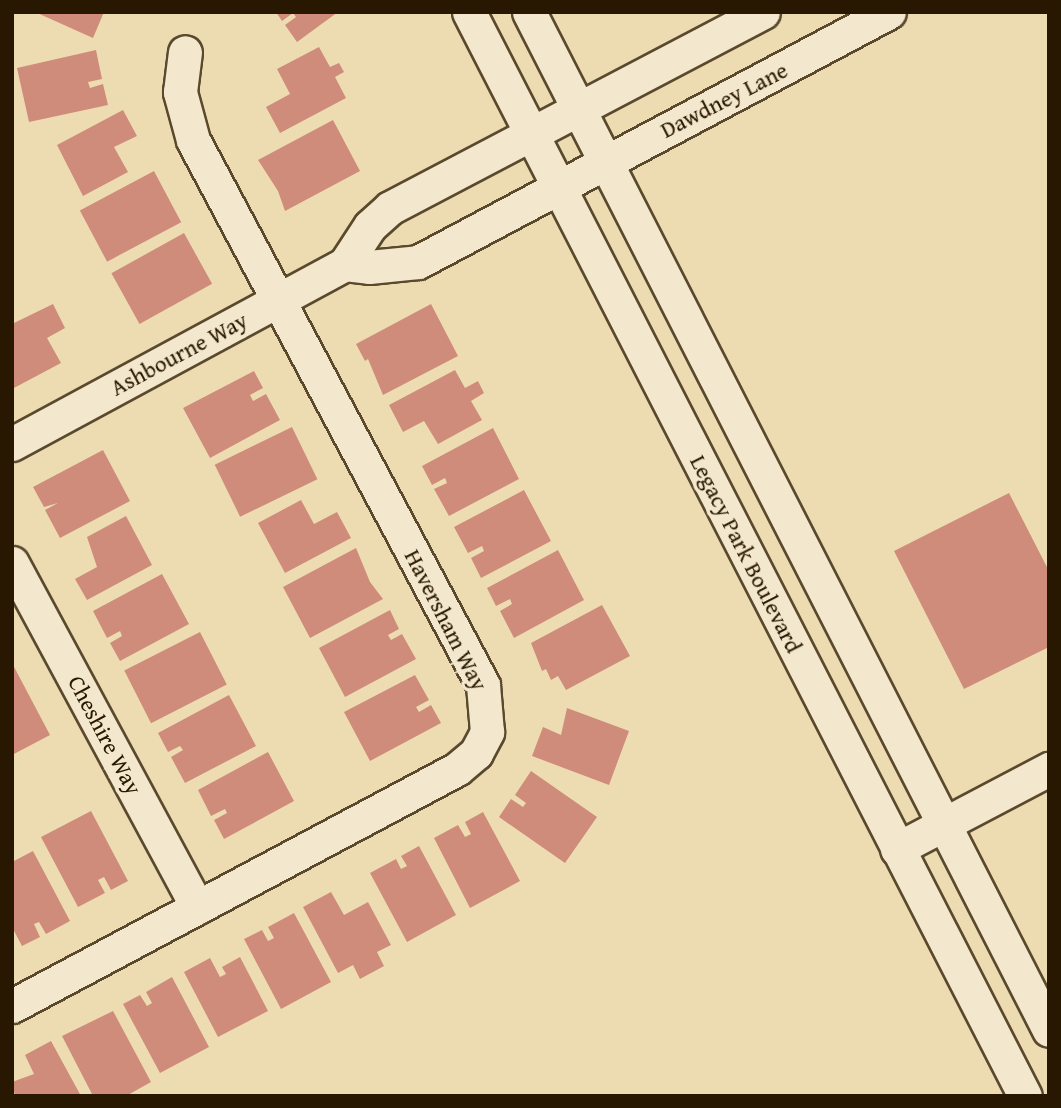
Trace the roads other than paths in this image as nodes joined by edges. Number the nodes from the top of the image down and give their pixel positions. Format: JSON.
{"nodes":[{"id":1,"x":469,"y":12,"type":"edge"},
{"id":2,"x":529,"y":12,"type":"edge"},
{"id":3,"x":763,"y":12,"type":"edge"},
{"id":4,"x":889,"y":12,"type":"edge"},
{"id":5,"x":186,"y":52,"type":"dead end"},
{"id":6,"x":577,"y":108,"type":"junction"},
{"id":7,"x":530,"y":133,"type":"junction"},
{"id":8,"x":605,"y":162,"type":"junction"},
{"id":9,"x":558,"y":187,"type":"junction"},
{"id":10,"x":345,"y":264,"type":"junction"},
{"id":11,"x":279,"y":299,"type":"junction"},
{"id":12,"x":12,"y":444,"type":"edge"},
{"id":13,"x":12,"y":563,"type":"edge"},
{"id":14,"x":20,"y":597,"type":"edge"},
{"id":15,"x":1049,"y":769,"type":"edge"},
{"id":16,"x":942,"y":825,"type":"junction"},
{"id":17,"x":897,"y":849,"type":"junction"},
{"id":18,"x":197,"y":907,"type":"junction"},
{"id":19,"x":12,"y":1006,"type":"edge"},
{"id":20,"x":1049,"y":1030,"type":"edge"},
{"id":21,"x":1025,"y":1096,"type":"edge"}],
"edges":[{"from":1,"to":7,"type":"street","name":"Legacy Park Boulevard"},
{"from":2,"to":6,"type":"street"},
{"from":3,"to":6,"type":"street"},
{"from":4,"to":8,"type":"street","name":"Dawdney Lane"},
{"from":5,"to":11,"type":"street","name":"Haversham Way"},
{"from":6,"to":7,"type":"street","name":"Ashbourne Way"},
{"from":6,"to":8,"type":"street"},
{"from":7,"to":9,"type":"street","name":"Legacy Park Boulevard"},
{"from":7,"to":10,"type":"street","name":"Ashbourne Way"},
{"from":8,"to":9,"type":"street","name":"Dawdney Lane"},
{"from":8,"to":16,"type":"street"},
{"from":9,"to":10,"type":"street"},
{"from":9,"to":17,"type":"street","name":"Legacy Park Boulevard"},
{"from":10,"to":11,"type":"street","name":"Ashbourne Way"},
{"from":11,"to":12,"type":"street","name":"Ashbourne Way"},
{"from":11,"to":18,"type":"street","name":"Haversham Way"},
{"from":13,"to":14,"type":"street","name":"Cheshire Way"},
{"from":14,"to":18,"type":"street","name":"Cheshire Way"},
{"from":15,"to":16,"type":"street"},
{"from":16,"to":17,"type":"street"},
{"from":16,"to":20,"type":"street"},
{"from":17,"to":21,"type":"street","name":"Legacy Park Boulevard"},
{"from":18,"to":19,"type":"street","name":"Haversham Way"}]}
